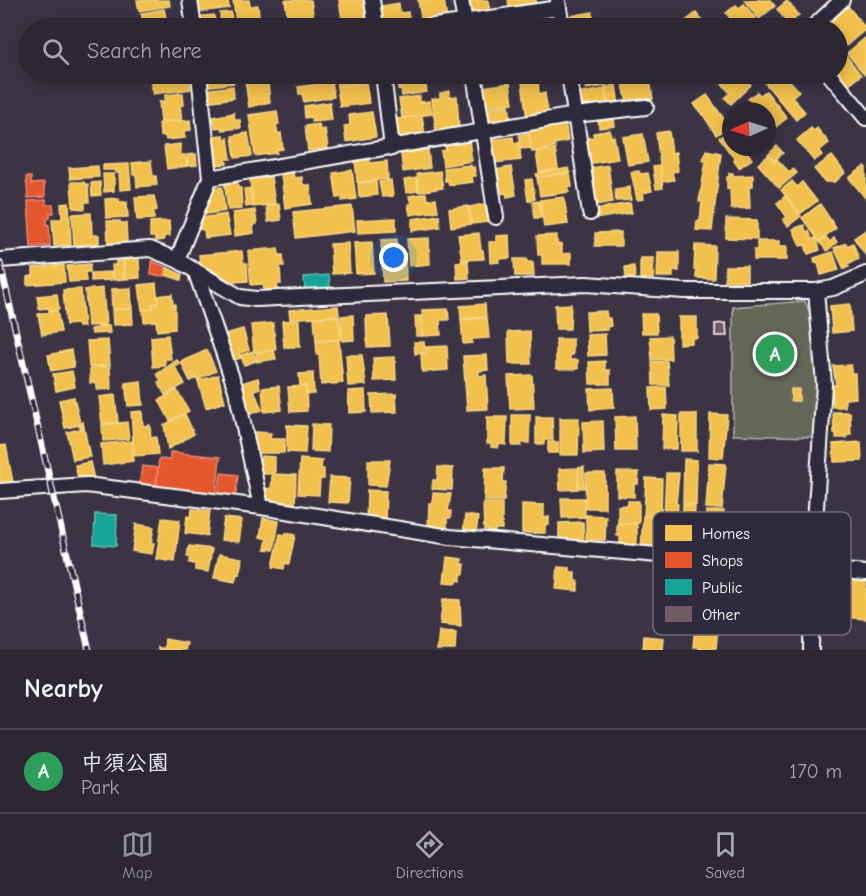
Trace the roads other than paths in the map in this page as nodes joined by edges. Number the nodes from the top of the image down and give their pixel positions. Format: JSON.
{"nodes":[{"id":1,"x":190,"y":0,"type":"edge"},
{"id":2,"x":372,"y":0,"type":"edge"},
{"id":3,"x":461,"y":0,"type":"edge"},
{"id":4,"x":842,"y":0,"type":"edge"},
{"id":5,"x":559,"y":4,"type":"edge"},
{"id":6,"x":193,"y":18,"type":"edge"},
{"id":7,"x":375,"y":18,"type":"edge"},
{"id":8,"x":465,"y":18,"type":"edge"},
{"id":9,"x":497,"y":18,"type":"edge"},
{"id":10,"x":823,"y":18,"type":"edge"},
{"id":11,"x":201,"y":84,"type":"edge"},
{"id":12,"x":383,"y":84,"type":"edge"},
{"id":13,"x":476,"y":84,"type":"edge"},
{"id":14,"x":570,"y":84,"type":"edge"},
{"id":15,"x":837,"y":84,"type":"edge"},
{"id":16,"x":646,"y":107,"type":"dead end"},
{"id":17,"x":575,"y":116,"type":"junction"},
{"id":18,"x":866,"y":118,"type":"edge"},
{"id":19,"x":483,"y":132,"type":"junction"},
{"id":20,"x":392,"y":148,"type":"junction"},
{"id":21,"x":210,"y":178,"type":"junction"},
{"id":22,"x":590,"y":213,"type":"dead end"},
{"id":23,"x":496,"y":217,"type":"dead end"},
{"id":24,"x":0,"y":260,"type":"edge"},
{"id":25,"x":177,"y":260,"type":"junction"},
{"id":26,"x":195,"y":270,"type":"junction"},
{"id":27,"x":866,"y":274,"type":"edge"},
{"id":28,"x":816,"y":291,"type":"junction"},
{"id":29,"x":0,"y":491,"type":"edge"},
{"id":30,"x":261,"y":507,"type":"junction"},
{"id":31,"x":816,"y":512,"type":"edge"},
{"id":32,"x":653,"y":555,"type":"edge"},
{"id":33,"x":851,"y":572,"type":"edge"},
{"id":34,"x":866,"y":573,"type":"edge"},
{"id":35,"x":811,"y":635,"type":"edge"},
{"id":36,"x":811,"y":650,"type":"edge"}],
"edges":[{"from":1,"to":6,"type":"street"},
{"from":2,"to":7,"type":"street"},
{"from":3,"to":8,"type":"street"},
{"from":4,"to":10,"type":"street"},
{"from":5,"to":9,"type":"street"},
{"from":11,"to":21,"type":"street"},
{"from":12,"to":20,"type":"street"},
{"from":13,"to":19,"type":"street"},
{"from":14,"to":17,"type":"street"},
{"from":15,"to":18,"type":"street"},
{"from":16,"to":17,"type":"street"},
{"from":17,"to":19,"type":"street"},
{"from":17,"to":22,"type":"street"},
{"from":19,"to":20,"type":"street"},
{"from":19,"to":23,"type":"street"},
{"from":20,"to":21,"type":"street"},
{"from":21,"to":25,"type":"street"},
{"from":24,"to":25,"type":"street"},
{"from":25,"to":26,"type":"street"},
{"from":26,"to":28,"type":"street"},
{"from":26,"to":30,"type":"street"},
{"from":27,"to":28,"type":"street"},
{"from":28,"to":31,"type":"street"},
{"from":29,"to":30,"type":"street"},
{"from":30,"to":32,"type":"street"},
{"from":33,"to":34,"type":"street"},
{"from":35,"to":36,"type":"street"}]}
